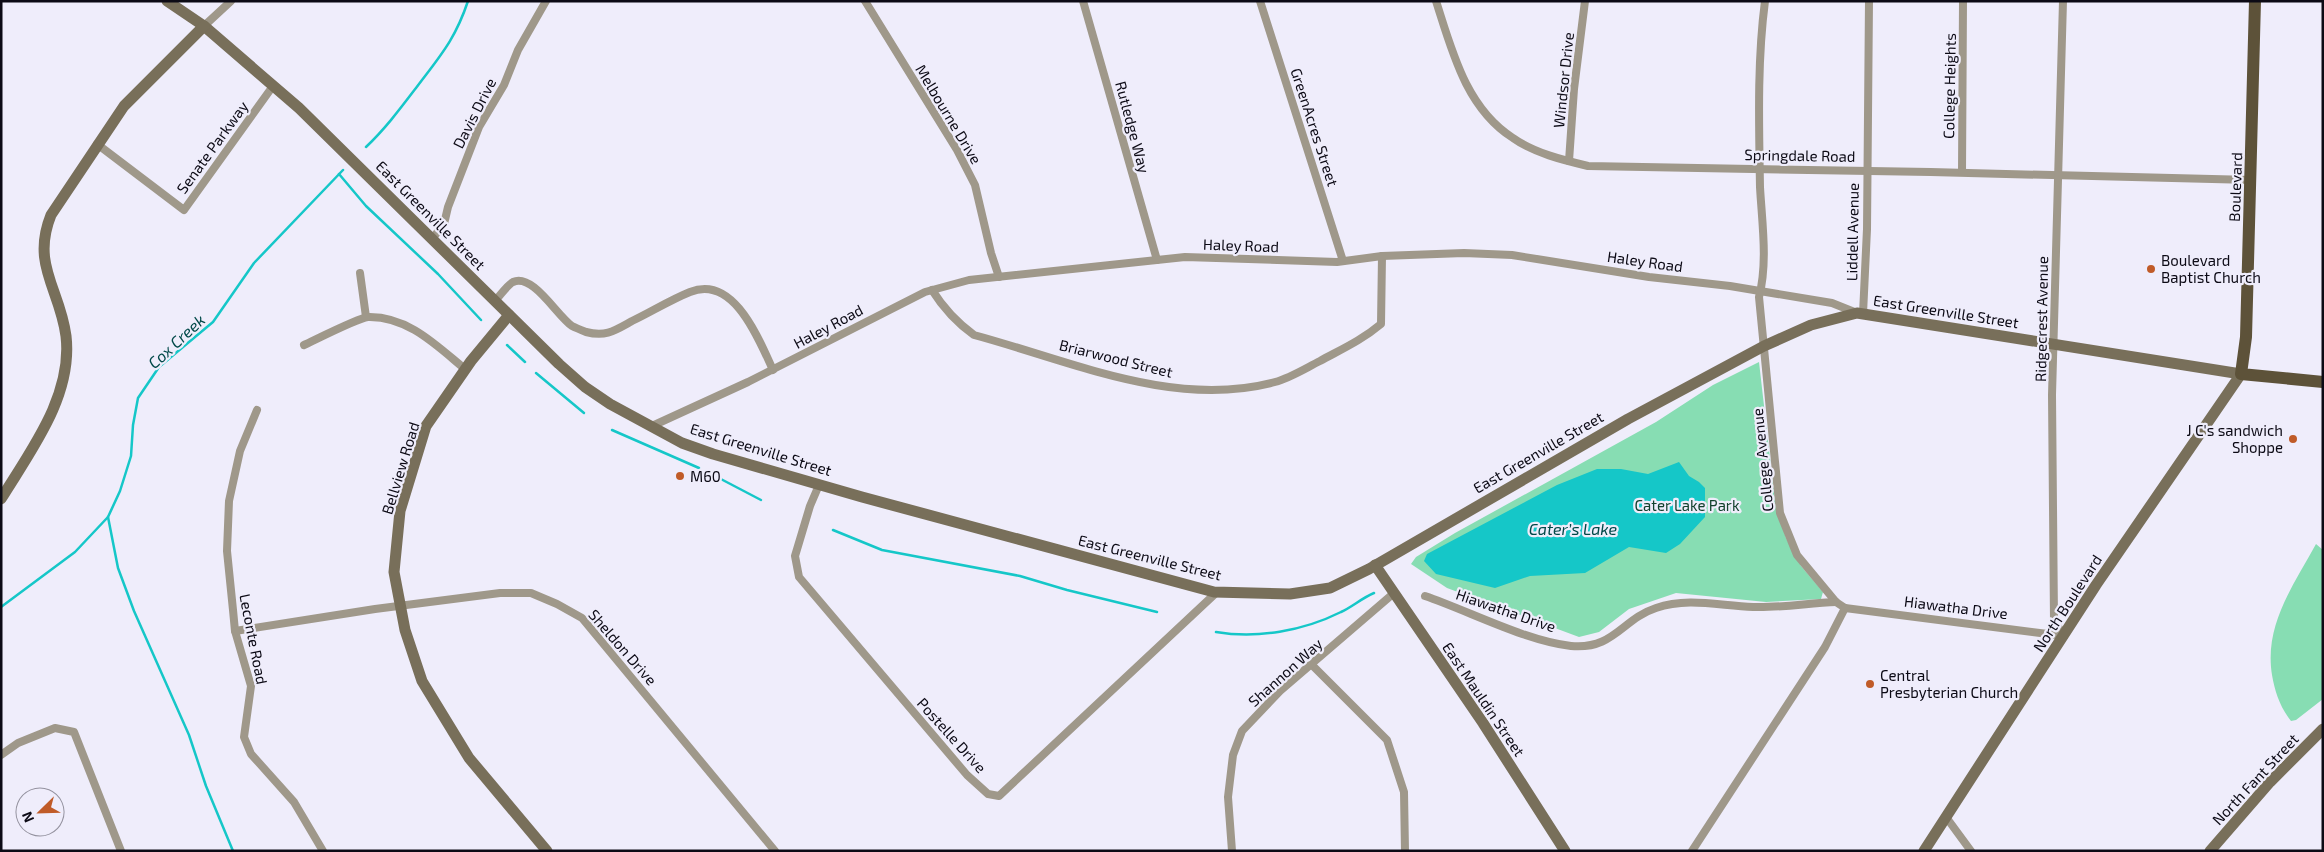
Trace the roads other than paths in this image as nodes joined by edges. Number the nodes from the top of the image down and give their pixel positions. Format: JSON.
{"nodes":[{"id":1,"x":167,"y":1,"type":"edge"},
{"id":2,"x":231,"y":1,"type":"edge"},
{"id":3,"x":546,"y":1,"type":"edge"},
{"id":4,"x":865,"y":1,"type":"edge"},
{"id":5,"x":1083,"y":1,"type":"edge"},
{"id":6,"x":1260,"y":1,"type":"edge"},
{"id":7,"x":1436,"y":1,"type":"edge"},
{"id":8,"x":1585,"y":1,"type":"edge"},
{"id":9,"x":1765,"y":1,"type":"edge"},
{"id":10,"x":1869,"y":1,"type":"edge"},
{"id":11,"x":1963,"y":1,"type":"edge"},
{"id":12,"x":2062,"y":1,"type":"edge"},
{"id":13,"x":2255,"y":1,"type":"edge"},
{"id":14,"x":204,"y":26,"type":"junction"},
{"id":15,"x":273,"y":86,"type":"junction"},
{"id":16,"x":97,"y":144,"type":"junction"},
{"id":17,"x":1569,"y":161,"type":"junction"},
{"id":18,"x":1760,"y":168,"type":"junction"},
{"id":19,"x":1867,"y":169,"type":"junction"},
{"id":20,"x":1962,"y":172,"type":"junction"},
{"id":21,"x":2057,"y":175,"type":"junction"},
{"id":22,"x":2252,"y":180,"type":"junction"},
{"id":23,"x":432,"y":239,"type":"junction"},
{"id":24,"x":1382,"y":256,"type":"junction"},
{"id":25,"x":1156,"y":260,"type":"junction"},
{"id":26,"x":1343,"y":261,"type":"junction"},
{"id":27,"x":360,"y":273,"type":"dead end"},
{"id":28,"x":999,"y":277,"type":"junction"},
{"id":29,"x":932,"y":290,"type":"junction"},
{"id":30,"x":1760,"y":292,"type":"junction"},
{"id":31,"x":495,"y":301,"type":"junction"},
{"id":32,"x":1860,"y":313,"type":"junction"},
{"id":33,"x":509,"y":315,"type":"junction"},
{"id":34,"x":366,"y":317,"type":"junction"},
{"id":35,"x":2055,"y":345,"type":"junction"},
{"id":36,"x":304,"y":346,"type":"dead end"},
{"id":37,"x":1764,"y":346,"type":"junction"},
{"id":38,"x":465,"y":369,"type":"junction"},
{"id":39,"x":773,"y":370,"type":"junction"},
{"id":40,"x":2241,"y":374,"type":"junction"},
{"id":41,"x":2323,"y":382,"type":"edge"},
{"id":42,"x":257,"y":410,"type":"dead end"},
{"id":43,"x":652,"y":426,"type":"junction"},
{"id":44,"x":819,"y":485,"type":"junction"},
{"id":45,"x":3,"y":492,"type":"edge"},
{"id":46,"x":1375,"y":565,"type":"junction"},
{"id":47,"x":1218,"y":592,"type":"junction"},
{"id":48,"x":1394,"y":593,"type":"junction"},
{"id":49,"x":1424,"y":596,"type":"dead end"},
{"id":50,"x":1836,"y":602,"type":"junction"},
{"id":51,"x":400,"y":605,"type":"junction"},
{"id":52,"x":1845,"y":608,"type":"junction"},
{"id":53,"x":236,"y":631,"type":"junction"},
{"id":54,"x":2064,"y":636,"type":"junction"},
{"id":55,"x":1312,"y":665,"type":"junction"},
{"id":56,"x":2323,"y":729,"type":"edge"},
{"id":57,"x":1,"y":755,"type":"edge"},
{"id":58,"x":1946,"y":817,"type":"junction"},
{"id":59,"x":121,"y":851,"type":"edge"},
{"id":60,"x":323,"y":851,"type":"edge"},
{"id":61,"x":547,"y":851,"type":"edge"},
{"id":62,"x":775,"y":851,"type":"edge"},
{"id":63,"x":1232,"y":851,"type":"edge"},
{"id":64,"x":1405,"y":851,"type":"edge"},
{"id":65,"x":1565,"y":851,"type":"edge"},
{"id":66,"x":1692,"y":851,"type":"edge"},
{"id":67,"x":1924,"y":851,"type":"edge"},
{"id":68,"x":1971,"y":851,"type":"edge"},
{"id":69,"x":2210,"y":851,"type":"edge"}],
"edges":[{"from":1,"to":14,"type":"main road","name":"East Greenville Street"},
{"from":2,"to":14,"type":"street"},
{"from":3,"to":23,"type":"street","name":"Davis Drive"},
{"from":4,"to":28,"type":"street","name":"Melbourne Drive"},
{"from":5,"to":25,"type":"street","name":"Rutledge Way"},
{"from":6,"to":26,"type":"street","name":"GreenAcres Street"},
{"from":7,"to":17,"type":"street","name":"Springdale Road"},
{"from":8,"to":17,"type":"street","name":"Windsor Drive"},
{"from":9,"to":18,"type":"street","name":"College Avenue"},
{"from":10,"to":19,"type":"street","name":"Liddell Avenue"},
{"from":11,"to":20,"type":"street","name":"College Heights"},
{"from":12,"to":21,"type":"street","name":"Ridgecrest Avenue"},
{"from":13,"to":22,"type":"main road","name":"Boulevard"},
{"from":14,"to":15,"type":"main road","name":"East Greenville Street"},
{"from":14,"to":16,"type":"main road"},
{"from":15,"to":16,"type":"street","name":"Senate Parkway"},
{"from":15,"to":23,"type":"main road","name":"East Greenville Street"},
{"from":16,"to":45,"type":"main road"},
{"from":17,"to":18,"type":"street","name":"Springdale Road"},
{"from":18,"to":19,"type":"street","name":"Springdale Road"},
{"from":18,"to":30,"type":"street","name":"College Avenue"},
{"from":19,"to":20,"type":"street","name":"Springdale Road"},
{"from":19,"to":32,"type":"street","name":"Liddell Avenue"},
{"from":20,"to":21,"type":"street","name":"Springdale Road"},
{"from":21,"to":22,"type":"street","name":"Springdale Road"},
{"from":21,"to":35,"type":"street","name":"Ridgecrest Avenue"},
{"from":22,"to":40,"type":"main road","name":"Boulevard"},
{"from":23,"to":31,"type":"main road","name":"East Greenville Street"},
{"from":24,"to":26,"type":"street","name":"Haley Road"},
{"from":24,"to":29,"type":"street","name":"Briarwood Street"},
{"from":24,"to":30,"type":"street","name":"Haley Road"},
{"from":25,"to":26,"type":"street","name":"Haley Road"},
{"from":25,"to":28,"type":"street","name":"Haley Road"},
{"from":27,"to":34,"type":"street"},
{"from":28,"to":29,"type":"street","name":"Haley Road"},
{"from":29,"to":39,"type":"street","name":"Haley Road"},
{"from":30,"to":32,"type":"street","name":"Haley Road"},
{"from":30,"to":37,"type":"street","name":"College Avenue"},
{"from":31,"to":33,"type":"main road","name":"East Greenville Street"},
{"from":31,"to":39,"type":"street"},
{"from":32,"to":35,"type":"main road","name":"East Greenville Street"},
{"from":32,"to":37,"type":"main road","name":"East Greenville Street"},
{"from":33,"to":38,"type":"main road","name":"Bellview Road"},
{"from":33,"to":43,"type":"main road","name":"East Greenville Street"},
{"from":34,"to":36,"type":"street"},
{"from":34,"to":38,"type":"street"},
{"from":35,"to":40,"type":"main road","name":"East Greenville Street"},
{"from":35,"to":54,"type":"street","name":"Ridgecrest Avenue"},
{"from":37,"to":46,"type":"main road","name":"East Greenville Street"},
{"from":37,"to":50,"type":"street","name":"College Avenue"},
{"from":38,"to":51,"type":"main road","name":"Bellview Road"},
{"from":39,"to":43,"type":"street","name":"Haley Road"},
{"from":40,"to":41,"type":"main road","name":"East Greenville Street"},
{"from":40,"to":54,"type":"main road","name":"North Boulevard"},
{"from":42,"to":53,"type":"street","name":"Leconte Road"},
{"from":43,"to":44,"type":"main road","name":"East Greenville Street"},
{"from":44,"to":47,"type":"main road","name":"East Greenville Street"},
{"from":44,"to":47,"type":"street","name":"Postelle Drive"},
{"from":46,"to":47,"type":"main road","name":"East Greenville Street"},
{"from":46,"to":48,"type":"main road","name":"East Mauldin Street"},
{"from":48,"to":55,"type":"street","name":"Shannon Way"},
{"from":48,"to":65,"type":"main road","name":"East Mauldin Street"},
{"from":49,"to":50,"type":"street","name":"Hiawatha Drive"},
{"from":50,"to":52,"type":"street","name":"College Avenue"},
{"from":51,"to":53,"type":"street","name":"Sheldon Drive"},
{"from":51,"to":61,"type":"main road","name":"Bellview Road"},
{"from":51,"to":62,"type":"street","name":"Sheldon Drive"},
{"from":52,"to":54,"type":"street","name":"Hiawatha Drive"},
{"from":52,"to":66,"type":"street"},
{"from":53,"to":60,"type":"street","name":"Leconte Road"},
{"from":54,"to":58,"type":"main road","name":"North Boulevard"},
{"from":55,"to":63,"type":"street","name":"Shannon Way"},
{"from":55,"to":64,"type":"street"},
{"from":56,"to":69,"type":"main road","name":"North Fant Street"},
{"from":57,"to":59,"type":"street"},
{"from":58,"to":67,"type":"main road","name":"North Boulevard"},
{"from":58,"to":68,"type":"street"}]}
